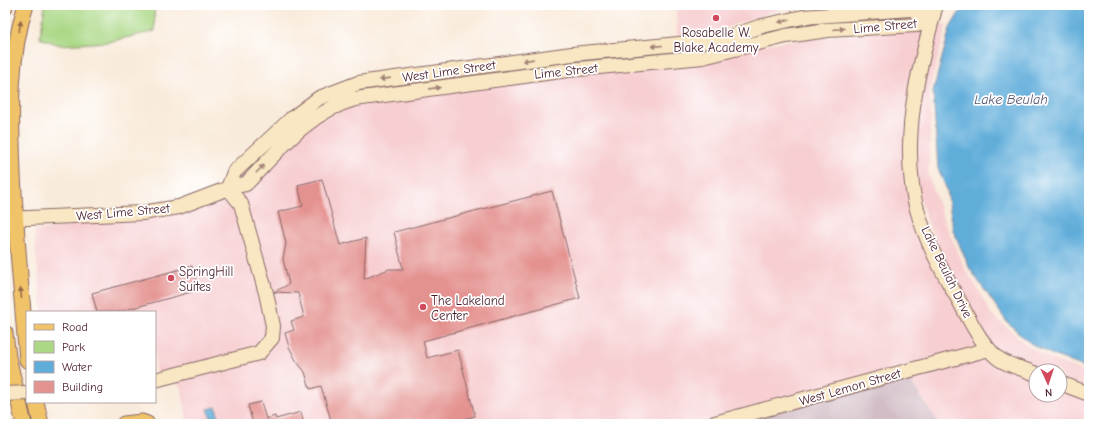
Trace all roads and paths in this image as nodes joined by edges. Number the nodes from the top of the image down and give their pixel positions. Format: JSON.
{"nodes":[{"id":1,"x":26,"y":5,"type":"edge"},
{"id":2,"x":936,"y":5,"type":"edge"},
{"id":3,"x":932,"y":19,"type":"junction"},
{"id":4,"x":228,"y":188,"type":"junction"},
{"id":5,"x":10,"y":219,"type":"edge"},
{"id":6,"x":5,"y":333,"type":"edge"},
{"id":7,"x":989,"y":349,"type":"junction"},
{"id":8,"x":26,"y":352,"type":"edge"},
{"id":9,"x":1028,"y":371,"type":"edge"},
{"id":10,"x":156,"y":380,"type":"edge"},
{"id":11,"x":1068,"y":386,"type":"edge"},
{"id":12,"x":26,"y":392,"type":"edge"},
{"id":13,"x":5,"y":394,"type":"edge"},
{"id":14,"x":1089,"y":394,"type":"edge"},
{"id":15,"x":36,"y":403,"type":"edge"},
{"id":16,"x":24,"y":424,"type":"edge"},
{"id":17,"x":41,"y":424,"type":"edge"},
{"id":18,"x":124,"y":424,"type":"edge"},
{"id":19,"x":147,"y":424,"type":"edge"},
{"id":20,"x":711,"y":424,"type":"edge"}],
"edges":[{"from":5,"to":1,"type":"main road","one_way":true},
{"from":2,"to":3,"type":"street","name":"Lake Beulah Drive"},
{"from":3,"to":4,"type":"street","name":"West Lime Street"},
{"from":3,"to":7,"type":"street","name":"Lake Beulah Drive"},
{"from":4,"to":5,"type":"street","name":"West Lime Street"},
{"from":4,"to":10,"type":"street"},
{"from":8,"to":5,"type":"main road","one_way":true},
{"from":6,"to":16,"type":"main road"},
{"from":7,"to":9,"type":"street","name":"Lake Beulah Drive"},
{"from":7,"to":20,"type":"street","name":"West Lemon Street"},
{"from":11,"to":14,"type":"street"},
{"from":12,"to":13,"type":"street","bridge":true},
{"from":15,"to":17,"type":"main road"},
{"from":18,"to":19,"type":"main road"}]}
